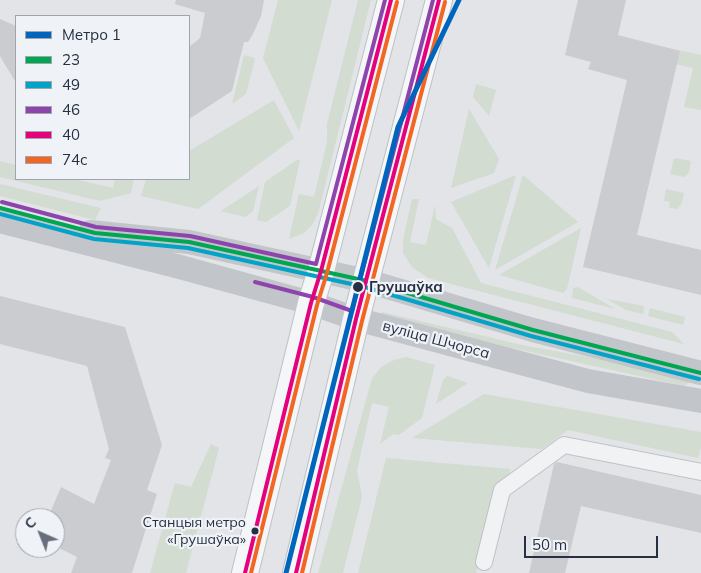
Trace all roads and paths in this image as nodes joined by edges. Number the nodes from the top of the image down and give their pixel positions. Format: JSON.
{"nodes":[{"id":1,"x":391,"y":0,"type":"edge"},
{"id":2,"x":439,"y":0,"type":"edge"},
{"id":3,"x":0,"y":208,"type":"edge"},
{"id":4,"x":0,"y":221,"type":"edge"},
{"id":5,"x":321,"y":271,"type":"junction"},
{"id":6,"x":367,"y":281,"type":"junction"},
{"id":7,"x":311,"y":303,"type":"junction"},
{"id":8,"x":356,"y":319,"type":"junction"},
{"id":9,"x":701,"y":373,"type":"edge"},
{"id":10,"x":701,"y":401,"type":"edge"},
{"id":11,"x":701,"y":472,"type":"edge"},
{"id":12,"x":484,"y":562,"type":"dead end"},
{"id":13,"x":245,"y":573,"type":"edge"},
{"id":14,"x":296,"y":573,"type":"edge"}],
"edges":[{"from":1,"to":5,"type":"main road"},
{"from":2,"to":6,"type":"main road"},
{"from":3,"to":5,"type":"main road"},
{"from":4,"to":7,"type":"main road","name":"вуліца Шчорса"},
{"from":5,"to":6,"type":"main road"},
{"from":5,"to":7,"type":"main road"},
{"from":6,"to":8,"type":"main road"},
{"from":6,"to":9,"type":"main road"},
{"from":7,"to":8,"type":"main road","name":"вуліца Шчорса"},
{"from":7,"to":13,"type":"main road"},
{"from":8,"to":10,"type":"main road","name":"вуліца Шчорса"},
{"from":8,"to":14,"type":"main road"},
{"from":11,"to":12,"type":"street"}]}
